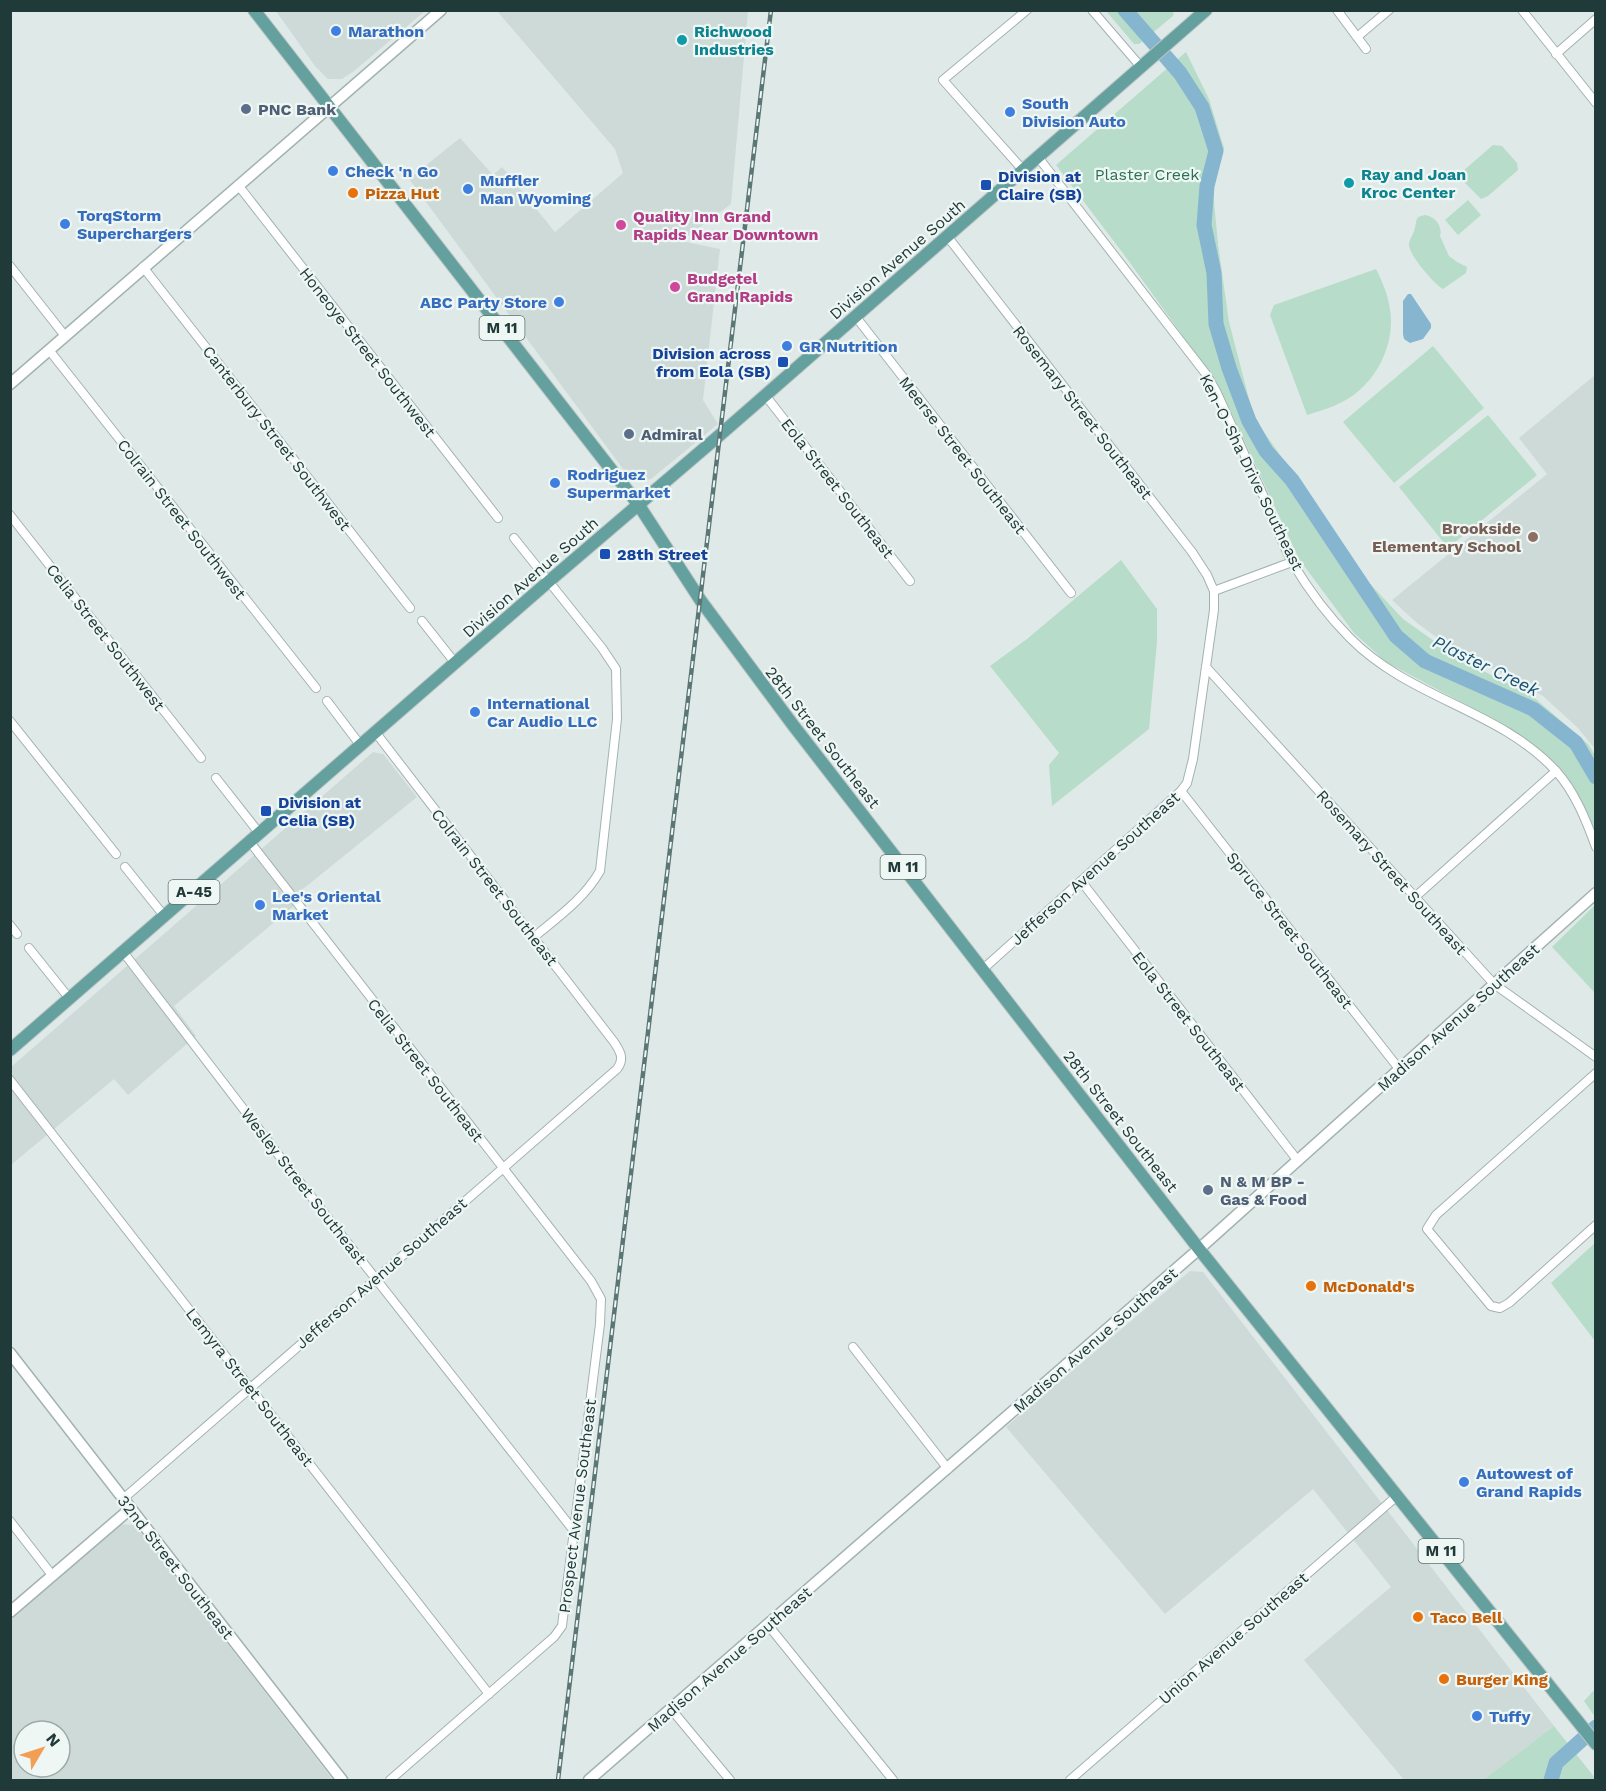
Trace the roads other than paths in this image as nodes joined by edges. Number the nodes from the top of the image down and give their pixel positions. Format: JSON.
{"nodes":[{"id":1,"x":254,"y":10,"type":"edge"},
{"id":2,"x":441,"y":10,"type":"edge"},
{"id":3,"x":1027,"y":10,"type":"edge"},
{"id":4,"x":1092,"y":10,"type":"edge"},
{"id":5,"x":1337,"y":10,"type":"edge"},
{"id":6,"x":1389,"y":10,"type":"edge"},
{"id":7,"x":1522,"y":10,"type":"edge"},
{"id":8,"x":1194,"y":17,"type":"edge"},
{"id":9,"x":1596,"y":20,"type":"edge"},
{"id":10,"x":1357,"y":37,"type":"junction"},
{"id":11,"x":1366,"y":50,"type":"dead end"},
{"id":12,"x":1556,"y":54,"type":"junction"},
{"id":13,"x":1146,"y":62,"type":"junction"},
{"id":14,"x":1596,"y":103,"type":"edge"},
{"id":15,"x":330,"y":106,"type":"junction"},
{"id":16,"x":1038,"y":157,"type":"junction"},
{"id":17,"x":1023,"y":170,"type":"junction"},
{"id":18,"x":238,"y":185,"type":"junction"},
{"id":19,"x":947,"y":236,"type":"junction"},
{"id":20,"x":10,"y":266,"type":"edge"},
{"id":21,"x":143,"y":267,"type":"junction"},
{"id":22,"x":856,"y":317,"type":"junction"},
{"id":23,"x":65,"y":336,"type":"junction"},
{"id":24,"x":49,"y":350,"type":"junction"},
{"id":25,"x":10,"y":384,"type":"edge"},
{"id":26,"x":765,"y":395,"type":"junction"},
{"id":27,"x":639,"y":504,"type":"junction"},
{"id":28,"x":10,"y":515,"type":"edge"},
{"id":29,"x":498,"y":518,"type":"dead end"},
{"id":30,"x":514,"y":538,"type":"dead end"},
{"id":31,"x":1292,"y":562,"type":"junction"},
{"id":32,"x":910,"y":581,"type":"dead end"},
{"id":33,"x":548,"y":582,"type":"junction"},
{"id":34,"x":1214,"y":591,"type":"junction"},
{"id":35,"x":1071,"y":592,"type":"dead end"},
{"id":36,"x":410,"y":608,"type":"dead end"},
{"id":37,"x":422,"y":621,"type":"dead end"},
{"id":38,"x":456,"y":664,"type":"junction"},
{"id":39,"x":1206,"y":667,"type":"junction"},
{"id":40,"x":316,"y":688,"type":"dead end"},
{"id":41,"x":327,"y":701,"type":"dead end"},
{"id":42,"x":10,"y":721,"type":"edge"},
{"id":43,"x":376,"y":733,"type":"junction"},
{"id":44,"x":361,"y":746,"type":"junction"},
{"id":45,"x":201,"y":758,"type":"dead end"},
{"id":46,"x":1556,"y":771,"type":"junction"},
{"id":47,"x":216,"y":778,"type":"dead end"},
{"id":48,"x":1181,"y":791,"type":"junction"},
{"id":49,"x":260,"y":834,"type":"junction"},
{"id":50,"x":250,"y":842,"type":"junction"},
{"id":51,"x":1596,"y":847,"type":"edge"},
{"id":52,"x":116,"y":854,"type":"dead end"},
{"id":53,"x":125,"y":867,"type":"dead end"},
{"id":54,"x":1081,"y":881,"type":"junction"},
{"id":55,"x":1596,"y":893,"type":"edge"},
{"id":56,"x":1414,"y":898,"type":"junction"},
{"id":57,"x":165,"y":917,"type":"junction"},
{"id":58,"x":10,"y":925,"type":"edge"},
{"id":59,"x":17,"y":934,"type":"dead end"},
{"id":60,"x":534,"y":937,"type":"junction"},
{"id":61,"x":28,"y":948,"type":"dead end"},
{"id":62,"x":124,"y":953,"type":"junction"},
{"id":63,"x":982,"y":970,"type":"junction"},
{"id":64,"x":1494,"y":984,"type":"junction"},
{"id":65,"x":69,"y":998,"type":"junction"},
{"id":66,"x":615,"y":1041,"type":"joint"},
{"id":67,"x":10,"y":1050,"type":"edge"},
{"id":68,"x":1596,"y":1057,"type":"edge"},
{"id":69,"x":1400,"y":1070,"type":"junction"},
{"id":70,"x":1596,"y":1073,"type":"edge"},
{"id":71,"x":10,"y":1080,"type":"edge"},
{"id":72,"x":1298,"y":1161,"type":"junction"},
{"id":73,"x":503,"y":1168,"type":"junction"},
{"id":74,"x":1596,"y":1225,"type":"edge"},
{"id":75,"x":1199,"y":1249,"type":"junction"},
{"id":76,"x":376,"y":1277,"type":"junction"},
{"id":77,"x":601,"y":1299,"type":"joint"},
{"id":78,"x":853,"y":1347,"type":"dead end"},
{"id":79,"x":10,"y":1353,"type":"edge"},
{"id":80,"x":250,"y":1387,"type":"junction"},
{"id":81,"x":948,"y":1469,"type":"junction"},
{"id":82,"x":1397,"y":1496,"type":"junction"},
{"id":83,"x":123,"y":1498,"type":"junction"},
{"id":84,"x":130,"y":1509,"type":"junction"},
{"id":85,"x":10,"y":1521,"type":"edge"},
{"id":86,"x":574,"y":1531,"type":"junction"},
{"id":87,"x":52,"y":1575,"type":"junction"},
{"id":88,"x":10,"y":1612,"type":"edge"},
{"id":89,"x":768,"y":1625,"type":"junction"},
{"id":90,"x":489,"y":1694,"type":"junction"},
{"id":91,"x":671,"y":1709,"type":"junction"},
{"id":92,"x":1596,"y":1744,"type":"edge"},
{"id":93,"x":342,"y":1780,"type":"edge"},
{"id":94,"x":390,"y":1780,"type":"edge"},
{"id":95,"x":589,"y":1780,"type":"edge"},
{"id":96,"x":730,"y":1780,"type":"edge"},
{"id":97,"x":893,"y":1780,"type":"edge"},
{"id":98,"x":1070,"y":1780,"type":"edge"}],
"edges":[{"from":1,"to":15,"type":"main road","number":"M 11"},
{"from":2,"to":15,"type":"street"},
{"from":3,"to":17,"type":"street"},
{"from":4,"to":13,"type":"street"},
{"from":5,"to":10,"type":"street"},
{"from":6,"to":10,"type":"street"},
{"from":7,"to":12,"type":"street"},
{"from":8,"to":13,"type":"main road","name":"Division Avenue South"},
{"from":9,"to":12,"type":"street"},
{"from":10,"to":11,"type":"street"},
{"from":12,"to":14,"type":"street"},
{"from":13,"to":16,"type":"main road","name":"Division Avenue South"},
{"from":15,"to":18,"type":"street"},
{"from":15,"to":27,"type":"main road","number":"M 11"},
{"from":16,"to":17,"type":"main road","name":"Division Avenue South"},
{"from":16,"to":31,"type":"street","name":"Ken-O-Sha Drive Southeast"},
{"from":17,"to":19,"type":"main road","name":"Division Avenue South"},
{"from":18,"to":21,"type":"street"},
{"from":18,"to":29,"type":"street","name":"Honeoye Street Southwest"},
{"from":19,"to":22,"type":"main road","name":"Division Avenue South"},
{"from":19,"to":34,"type":"street","name":"Rosemary Street Southeast"},
{"from":20,"to":23,"type":"street"},
{"from":21,"to":23,"type":"street"},
{"from":21,"to":36,"type":"street","name":"Canterbury Street Southwest"},
{"from":22,"to":26,"type":"main road","name":"Division Avenue South"},
{"from":22,"to":35,"type":"street","name":"Meerse Street Southeast"},
{"from":23,"to":24,"type":"street"},
{"from":24,"to":25,"type":"street"},
{"from":24,"to":40,"type":"street","name":"Colrain Street Southwest"},
{"from":26,"to":27,"type":"main road","name":"Division Avenue South"},
{"from":26,"to":32,"type":"street","name":"Eola Street Southeast"},
{"from":27,"to":33,"type":"main road","name":"Division Avenue South","number":"A-45"},
{"from":27,"to":63,"type":"main road","name":"28th Street Southeast","number":"M 11"},
{"from":28,"to":45,"type":"street","name":"Celia Street Southwest"},
{"from":30,"to":33,"type":"street"},
{"from":31,"to":34,"type":"street"},
{"from":31,"to":46,"type":"street","name":"Ken-O-Sha Drive Southeast"},
{"from":33,"to":38,"type":"main road","name":"Division Avenue South","number":"A-45"},
{"from":33,"to":60,"type":"street"},
{"from":34,"to":39,"type":"street","name":"Jefferson Avenue Southeast"},
{"from":37,"to":38,"type":"street"},
{"from":38,"to":43,"type":"main road","name":"Division Avenue South","number":"A-45"},
{"from":39,"to":48,"type":"street","name":"Jefferson Avenue Southeast"},
{"from":39,"to":56,"type":"street","name":"Rosemary Street Southeast"},
{"from":41,"to":44,"type":"street"},
{"from":42,"to":52,"type":"street"},
{"from":43,"to":44,"type":"main road","name":"Division Avenue South","number":"A-45"},
{"from":43,"to":60,"type":"street","name":"Colrain Street Southeast"},
{"from":44,"to":49,"type":"main road","name":"Division Avenue South","number":"A-45"},
{"from":46,"to":51,"type":"street","name":"Ken-O-Sha Drive Southeast"},
{"from":46,"to":56,"type":"street"},
{"from":47,"to":49,"type":"street"},
{"from":48,"to":54,"type":"street","name":"Jefferson Avenue Southeast"},
{"from":48,"to":69,"type":"street","name":"Spruce Street Southeast"},
{"from":49,"to":50,"type":"main road","name":"Division Avenue South","number":"A-45"},
{"from":50,"to":57,"type":"main road","name":"Division Avenue South","number":"A-45"},
{"from":50,"to":73,"type":"street","name":"Celia Street Southeast"},
{"from":53,"to":57,"type":"street"},
{"from":54,"to":63,"type":"street","name":"Jefferson Avenue Southeast"},
{"from":54,"to":72,"type":"street","name":"Eola Street Southeast"},
{"from":55,"to":64,"type":"street","name":"Madison Avenue Southeast"},
{"from":56,"to":64,"type":"street","name":"Rosemary Street Southeast"},
{"from":57,"to":62,"type":"main road","name":"Division Avenue South","number":"A-45"},
{"from":58,"to":59,"type":"street"},
{"from":60,"to":66,"type":"street","name":"Colrain Street Southeast"},
{"from":61,"to":65,"type":"street"},
{"from":62,"to":65,"type":"main road","name":"Division Avenue South","number":"A-45"},
{"from":62,"to":76,"type":"street","name":"Wesley Street Southeast"},
{"from":63,"to":75,"type":"main road","name":"28th Street Southeast","number":"M 11"},
{"from":64,"to":68,"type":"street","name":"Rosemary Street Southeast"},
{"from":64,"to":69,"type":"street","name":"Madison Avenue Southeast"},
{"from":65,"to":67,"type":"main road","name":"Division Avenue South","number":"A-45"},
{"from":66,"to":73,"type":"street","name":"Jefferson Avenue Southeast"},
{"from":69,"to":72,"type":"street","name":"Madison Avenue Southeast"},
{"from":70,"to":74,"type":"street"},
{"from":71,"to":80,"type":"street","name":"Lemyra Street Southeast"},
{"from":72,"to":75,"type":"street","name":"Madison Avenue Southeast"},
{"from":73,"to":76,"type":"street","name":"Jefferson Avenue Southeast"},
{"from":73,"to":77,"type":"street","name":"Celia Street Southeast"},
{"from":75,"to":81,"type":"street","name":"Madison Avenue Southeast"},
{"from":75,"to":82,"type":"main road","name":"28th Street Southeast","number":"M 11"},
{"from":76,"to":80,"type":"street","name":"Jefferson Avenue Southeast"},
{"from":76,"to":86,"type":"street","name":"Wesley Street Southeast"},
{"from":77,"to":86,"type":"street","name":"Prospect Avenue Southeast"},
{"from":78,"to":81,"type":"street"},
{"from":79,"to":83,"type":"street","name":"32nd Street Southeast"},
{"from":80,"to":83,"type":"street","name":"Jefferson Avenue Southeast"},
{"from":80,"to":90,"type":"street","name":"Lemyra Street Southeast"},
{"from":81,"to":89,"type":"street","name":"Madison Avenue Southeast"},
{"from":82,"to":92,"type":"main road","name":"28th Street Southeast","number":"M 11"},
{"from":82,"to":98,"type":"street","name":"Union Avenue Southeast"},
{"from":83,"to":84,"type":"street","name":"32nd Street Southeast"},
{"from":84,"to":87,"type":"street"},
{"from":84,"to":93,"type":"street","name":"32nd Street Southeast"},
{"from":85,"to":87,"type":"street"},
{"from":86,"to":90,"type":"street","name":"Prospect Avenue Southeast"},
{"from":87,"to":88,"type":"street"},
{"from":89,"to":91,"type":"street","name":"Madison Avenue Southeast"},
{"from":89,"to":97,"type":"street"},
{"from":90,"to":94,"type":"street","name":"Prospect Avenue Southeast"},
{"from":91,"to":95,"type":"street","name":"Madison Avenue Southeast"},
{"from":91,"to":96,"type":"street"}]}
